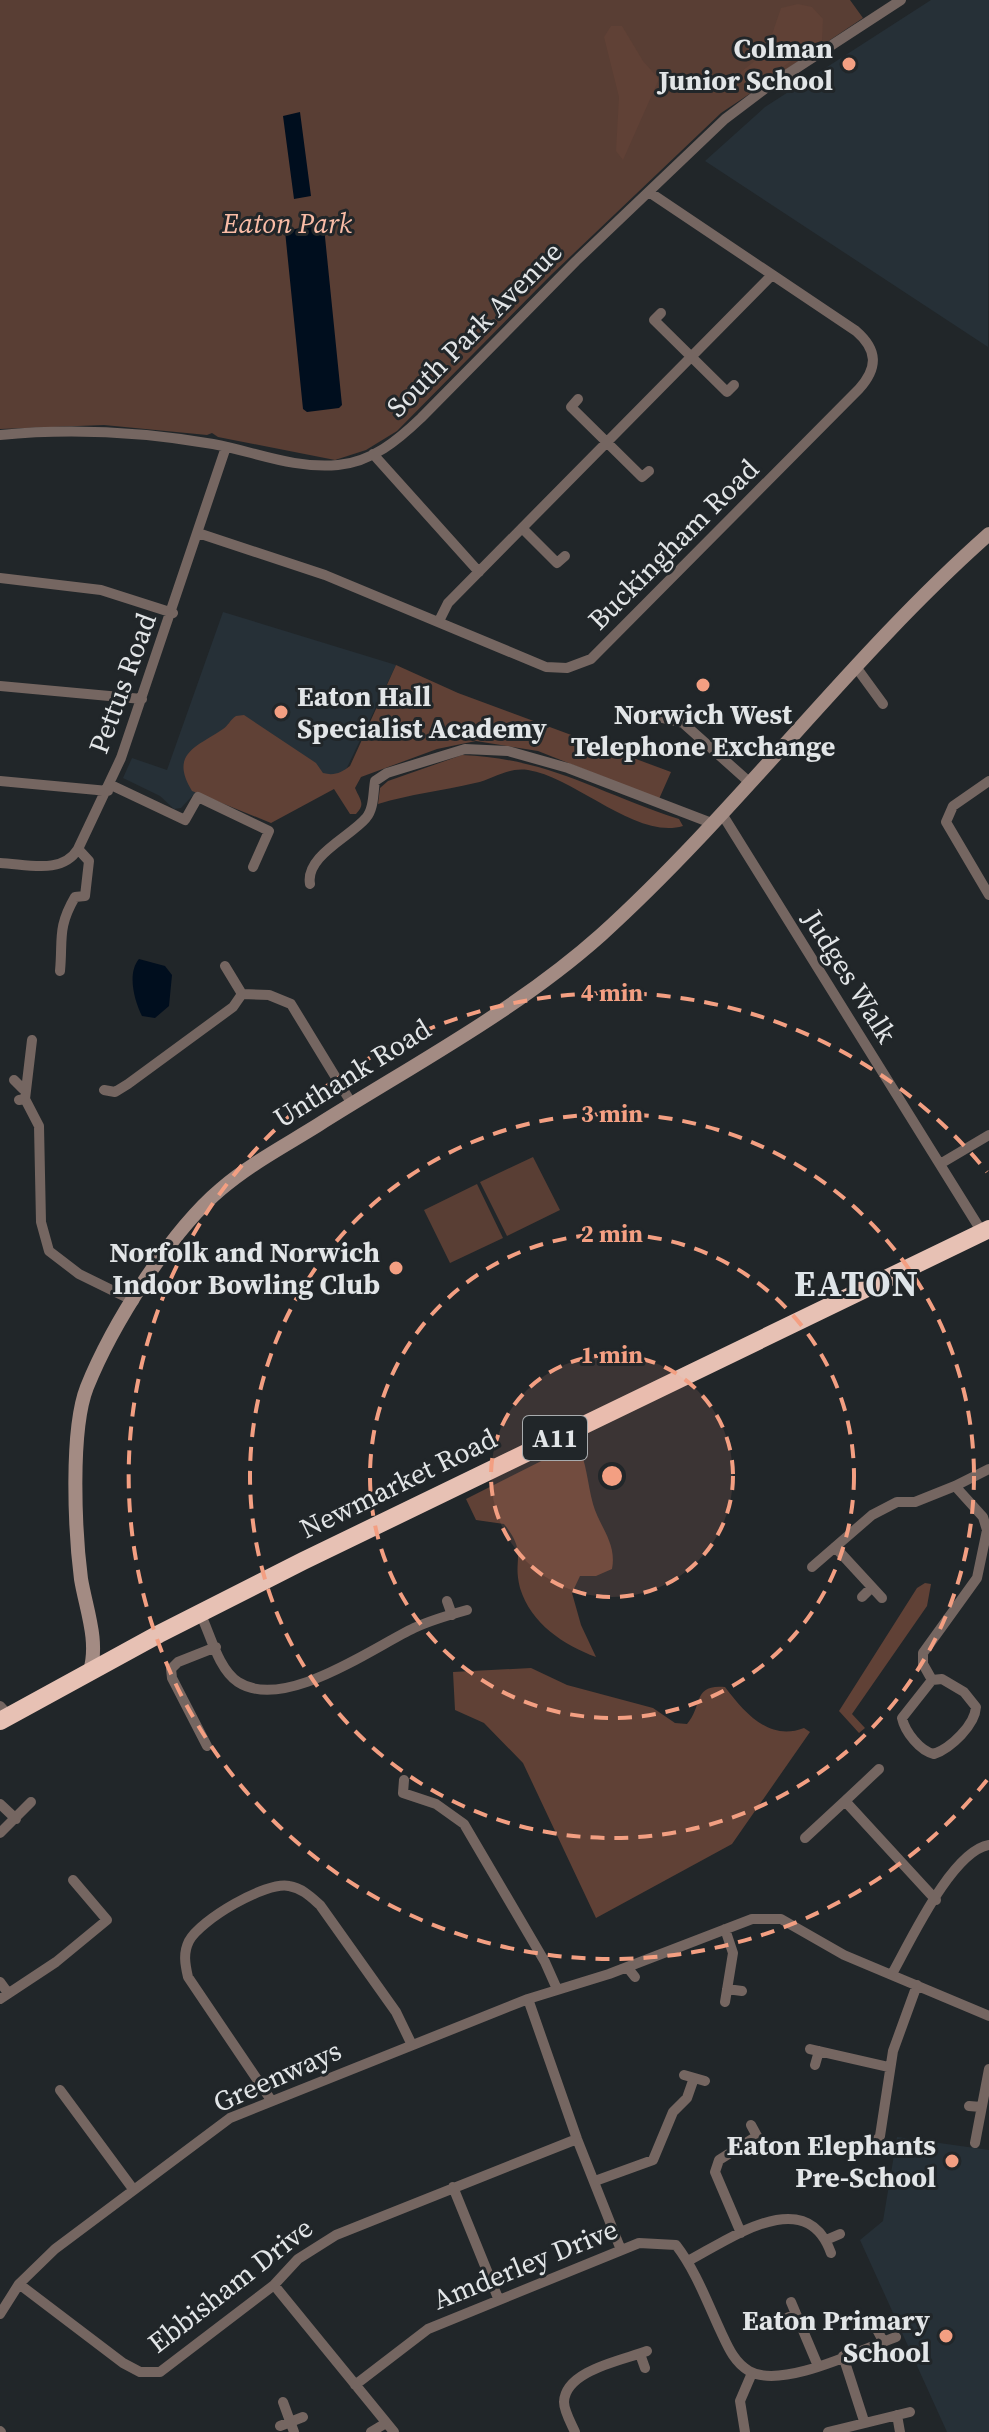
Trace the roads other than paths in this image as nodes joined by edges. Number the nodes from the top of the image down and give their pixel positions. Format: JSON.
{"nodes":[{"id":1,"x":901,"y":0,"type":"edge"},
{"id":2,"x":649,"y":192,"type":"junction"},
{"id":3,"x":772,"y":275,"type":"junction"},
{"id":4,"x":653,"y":320,"type":"dead end"},
{"id":5,"x":690,"y":356,"type":"junction"},
{"id":6,"x":727,"y":392,"type":"dead end"},
{"id":7,"x":571,"y":407,"type":"dead end"},
{"id":8,"x":0,"y":435,"type":"edge"},
{"id":9,"x":607,"y":442,"type":"junction"},
{"id":10,"x":226,"y":447,"type":"junction"},
{"id":11,"x":373,"y":454,"type":"junction"},
{"id":12,"x":642,"y":477,"type":"dead end"},
{"id":13,"x":522,"y":528,"type":"junction"},
{"id":14,"x":198,"y":533,"type":"junction"},
{"id":15,"x":989,"y":534,"type":"edge"},
{"id":16,"x":557,"y":563,"type":"dead end"},
{"id":17,"x":479,"y":572,"type":"junction"},
{"id":18,"x":0,"y":578,"type":"edge"},
{"id":19,"x":173,"y":613,"type":"junction"},
{"id":20,"x":439,"y":621,"type":"junction"},
{"id":21,"x":856,"y":667,"type":"junction"},
{"id":22,"x":0,"y":686,"type":"edge"},
{"id":23,"x":142,"y":699,"type":"junction"},
{"id":24,"x":883,"y":704,"type":"dead end"},
{"id":25,"x":662,"y":718,"type":"dead end"},
{"id":26,"x":0,"y":781,"type":"edge"},
{"id":27,"x":748,"y":781,"type":"junction"},
{"id":28,"x":989,"y":781,"type":"edge"},
{"id":29,"x":110,"y":788,"type":"junction"},
{"id":30,"x":718,"y":819,"type":"junction"},
{"id":31,"x":78,"y":849,"type":"junction"},
{"id":32,"x":0,"y":863,"type":"edge"},
{"id":33,"x":253,"y":867,"type":"dead end"},
{"id":34,"x":310,"y":884,"type":"dead end"},
{"id":35,"x":989,"y":895,"type":"edge"},
{"id":36,"x":64,"y":966,"type":"dead end"},
{"id":37,"x":225,"y":966,"type":"dead end"},
{"id":38,"x":242,"y":994,"type":"junction"},
{"id":39,"x":32,"y":1040,"type":"dead end"},
{"id":40,"x":14,"y":1080,"type":"dead end"},
{"id":41,"x":104,"y":1090,"type":"dead end"},
{"id":42,"x":22,"y":1096,"type":"junction"},
{"id":43,"x":352,"y":1104,"type":"junction"},
{"id":44,"x":989,"y":1135,"type":"edge"},
{"id":45,"x":940,"y":1164,"type":"junction"},
{"id":46,"x":986,"y":1230,"type":"edge"},
{"id":47,"x":134,"y":1301,"type":"junction"},
{"id":48,"x":989,"y":1469,"type":"edge"},
{"id":49,"x":955,"y":1486,"type":"junction"},
{"id":50,"x":835,"y":1547,"type":"junction"},
{"id":51,"x":812,"y":1567,"type":"dead end"},
{"id":52,"x":872,"y":1587,"type":"junction"},
{"id":53,"x":862,"y":1597,"type":"dead end"},
{"id":54,"x":882,"y":1598,"type":"dead end"},
{"id":55,"x":447,"y":1601,"type":"dead end"},
{"id":56,"x":467,"y":1610,"type":"dead end"},
{"id":57,"x":200,"y":1613,"type":"junction"},
{"id":58,"x":452,"y":1615,"type":"junction"},
{"id":59,"x":90,"y":1627,"type":"junction"},
{"id":60,"x":216,"y":1647,"type":"junction"},
{"id":61,"x":116,"y":1656,"type":"junction"},
{"id":62,"x":90,"y":1671,"type":"junction"},
{"id":63,"x":932,"y":1680,"type":"junction"},
{"id":64,"x":4,"y":1715,"type":"edge"},
{"id":65,"x":0,"y":1736,"type":"edge"},
{"id":66,"x":207,"y":1746,"type":"dead end"},
{"id":67,"x":879,"y":1769,"type":"dead end"},
{"id":68,"x":404,"y":1780,"type":"dead end"},
{"id":69,"x":845,"y":1801,"type":"junction"},
{"id":70,"x":31,"y":1802,"type":"dead end"},
{"id":71,"x":0,"y":1804,"type":"edge"},
{"id":72,"x":16,"y":1819,"type":"junction"},
{"id":73,"x":0,"y":1833,"type":"edge"},
{"id":74,"x":805,"y":1838,"type":"dead end"},
{"id":75,"x":989,"y":1845,"type":"edge"},
{"id":76,"x":73,"y":1880,"type":"dead end"},
{"id":77,"x":936,"y":1900,"type":"junction"},
{"id":78,"x":725,"y":1929,"type":"junction"},
{"id":79,"x":627,"y":1967,"type":"junction"},
{"id":80,"x":892,"y":1974,"type":"junction"},
{"id":81,"x":635,"y":1977,"type":"dead end"},
{"id":82,"x":0,"y":1982,"type":"edge"},
{"id":83,"x":917,"y":1985,"type":"junction"},
{"id":84,"x":557,"y":1989,"type":"junction"},
{"id":85,"x":727,"y":1989,"type":"junction"},
{"id":86,"x":742,"y":1991,"type":"dead end"},
{"id":87,"x":4,"y":1996,"type":"edge"},
{"id":88,"x":528,"y":1999,"type":"junction"},
{"id":89,"x":725,"y":2002,"type":"dead end"},
{"id":90,"x":989,"y":2016,"type":"edge"},
{"id":91,"x":412,"y":2045,"type":"junction"},
{"id":92,"x":815,"y":2065,"type":"dead end"},
{"id":93,"x":889,"y":2067,"type":"junction"},
{"id":94,"x":989,"y":2069,"type":"edge"},
{"id":95,"x":694,"y":2078,"type":"dead end"},
{"id":96,"x":60,"y":2090,"type":"dead end"},
{"id":97,"x":271,"y":2100,"type":"junction"},
{"id":98,"x":969,"y":2106,"type":"dead end"},
{"id":99,"x":981,"y":2107,"type":"junction"},
{"id":100,"x":751,"y":2125,"type":"dead end"},
{"id":101,"x":757,"y":2136,"type":"junction"},
{"id":102,"x":577,"y":2139,"type":"junction"},
{"id":103,"x":975,"y":2143,"type":"dead end"},
{"id":104,"x":872,"y":2146,"type":"dead end"},
{"id":105,"x":767,"y":2151,"type":"dead end"},
{"id":106,"x":595,"y":2181,"type":"junction"},
{"id":107,"x":453,"y":2187,"type":"junction"},
{"id":108,"x":133,"y":2189,"type":"junction"},
{"id":109,"x":741,"y":2233,"type":"junction"},
{"id":110,"x":840,"y":2234,"type":"dead end"},
{"id":111,"x":826,"y":2240,"type":"junction"},
{"id":112,"x":621,"y":2250,"type":"junction"},
{"id":113,"x":831,"y":2253,"type":"dead end"},
{"id":114,"x":688,"y":2261,"type":"junction"},
{"id":115,"x":19,"y":2284,"type":"junction"},
{"id":116,"x":274,"y":2285,"type":"junction"},
{"id":117,"x":498,"y":2298,"type":"junction"},
{"id":118,"x":791,"y":2302,"type":"dead end"},
{"id":119,"x":0,"y":2314,"type":"edge"},
{"id":120,"x":796,"y":2314,"type":"junction"},
{"id":121,"x":784,"y":2319,"type":"dead end"},
{"id":122,"x":874,"y":2324,"type":"dead end"},
{"id":123,"x":896,"y":2337,"type":"dead end"},
{"id":124,"x":883,"y":2341,"type":"junction"},
{"id":125,"x":843,"y":2356,"type":"junction"},
{"id":126,"x":818,"y":2366,"type":"junction"},
{"id":127,"x":645,"y":2368,"type":"dead end"},
{"id":128,"x":752,"y":2373,"type":"junction"},
{"id":129,"x":355,"y":2385,"type":"junction"},
{"id":130,"x":283,"y":2402,"type":"dead end"},
{"id":131,"x":910,"y":2412,"type":"dead end"},
{"id":132,"x":897,"y":2415,"type":"junction"},
{"id":133,"x":303,"y":2417,"type":"dead end"},
{"id":134,"x":864,"y":2421,"type":"junction"},
{"id":135,"x":386,"y":2423,"type":"junction"},
{"id":136,"x":288,"y":2427,"type":"edge"},
{"id":137,"x":371,"y":2432,"type":"edge"},
{"id":138,"x":394,"y":2432,"type":"edge"},
{"id":139,"x":575,"y":2432,"type":"edge"},
{"id":140,"x":745,"y":2432,"type":"edge"},
{"id":141,"x":828,"y":2432,"type":"edge"},
{"id":142,"x":900,"y":2432,"type":"edge"}],
"edges":[{"from":1,"to":2,"type":"street","name":"South Park Avenue"},
{"from":2,"to":3,"type":"street","name":"Buckingham Road"},
{"from":2,"to":11,"type":"street","name":"South Park Avenue"},
{"from":3,"to":5,"type":"street"},
{"from":3,"to":20,"type":"street","name":"Buckingham Road"},
{"from":4,"to":5,"type":"street"},
{"from":5,"to":6,"type":"street"},
{"from":5,"to":9,"type":"street"},
{"from":7,"to":9,"type":"street"},
{"from":8,"to":10,"type":"street","name":"South Park Avenue"},
{"from":9,"to":12,"type":"street"},
{"from":9,"to":13,"type":"street"},
{"from":10,"to":11,"type":"street","name":"South Park Avenue"},
{"from":10,"to":14,"type":"street","name":"Pettus Road"},
{"from":11,"to":17,"type":"street"},
{"from":13,"to":16,"type":"street"},
{"from":13,"to":17,"type":"street"},
{"from":14,"to":19,"type":"street","name":"Pettus Road"},
{"from":14,"to":20,"type":"street","name":"Buckingham Road"},
{"from":15,"to":21,"type":"street","name":"Unthank Road"},
{"from":17,"to":20,"type":"street"},
{"from":18,"to":19,"type":"street"},
{"from":19,"to":23,"type":"street","name":"Pettus Road"},
{"from":21,"to":24,"type":"street"},
{"from":21,"to":27,"type":"street","name":"Unthank Road"},
{"from":22,"to":23,"type":"street"},
{"from":23,"to":29,"type":"street","name":"Pettus Road"},
{"from":25,"to":27,"type":"street"},
{"from":26,"to":29,"type":"street"},
{"from":27,"to":30,"type":"street","name":"Unthank Road"},
{"from":28,"to":35,"type":"street"},
{"from":29,"to":31,"type":"street","name":"Pettus Road"},
{"from":29,"to":33,"type":"street"},
{"from":30,"to":34,"type":"street"},
{"from":30,"to":43,"type":"street","name":"Unthank Road"},
{"from":30,"to":45,"type":"street","name":"Judges Walk"},
{"from":31,"to":32,"type":"street"},
{"from":31,"to":36,"type":"street"},
{"from":37,"to":38,"type":"street"},
{"from":38,"to":41,"type":"street"},
{"from":38,"to":43,"type":"street"},
{"from":39,"to":42,"type":"street"},
{"from":40,"to":42,"type":"street"},
{"from":42,"to":47,"type":"street"},
{"from":43,"to":47,"type":"street","name":"Unthank Road"},
{"from":44,"to":45,"type":"street"},
{"from":45,"to":46,"type":"street","name":"Judges Walk"},
{"from":46,"to":57,"type":"highway","name":"Newmarket Road","number":"A11"},
{"from":47,"to":59,"type":"street","name":"Unthank Road"},
{"from":48,"to":49,"type":"street"},
{"from":49,"to":50,"type":"street"},
{"from":49,"to":63,"type":"street"},
{"from":50,"to":51,"type":"street"},
{"from":50,"to":52,"type":"street"},
{"from":52,"to":53,"type":"street"},
{"from":52,"to":54,"type":"street"},
{"from":55,"to":58,"type":"street"},
{"from":56,"to":58,"type":"street"},
{"from":57,"to":60,"type":"street"},
{"from":57,"to":61,"type":"highway","name":"Newmarket Road","number":"A11"},
{"from":58,"to":60,"type":"street"},
{"from":59,"to":61,"type":"street"},
{"from":59,"to":62,"type":"street","name":"Unthank Road"},
{"from":60,"to":66,"type":"street"},
{"from":61,"to":62,"type":"highway","name":"Newmarket Road","number":"A11"},
{"from":62,"to":64,"type":"highway","name":"Newmarket Road","number":"A11"},
{"from":63,"to":63,"type":"street"},
{"from":64,"to":65,"type":"highway","name":"Newmarket Road","number":"A11"},
{"from":67,"to":69,"type":"street"},
{"from":68,"to":84,"type":"street"},
{"from":69,"to":74,"type":"street"},
{"from":69,"to":77,"type":"street"},
{"from":70,"to":72,"type":"street"},
{"from":71,"to":72,"type":"street"},
{"from":72,"to":73,"type":"street"},
{"from":75,"to":77,"type":"street"},
{"from":76,"to":87,"type":"street"},
{"from":77,"to":80,"type":"street"},
{"from":78,"to":79,"type":"street","name":"Greenways"},
{"from":78,"to":80,"type":"street","name":"Greenways"},
{"from":78,"to":85,"type":"street"},
{"from":79,"to":81,"type":"street"},
{"from":79,"to":84,"type":"street","name":"Greenways"},
{"from":80,"to":83,"type":"street","name":"Greenways"},
{"from":82,"to":87,"type":"street"},
{"from":83,"to":90,"type":"street","name":"Greenways"},
{"from":83,"to":93,"type":"street"},
{"from":84,"to":88,"type":"street","name":"Greenways"},
{"from":85,"to":86,"type":"street"},
{"from":85,"to":89,"type":"street"},
{"from":88,"to":91,"type":"street","name":"Greenways"},
{"from":88,"to":102,"type":"street"},
{"from":91,"to":97,"type":"street","name":"Greenways"},
{"from":91,"to":97,"type":"street"},
{"from":92,"to":93,"type":"street"},
{"from":93,"to":104,"type":"street"},
{"from":94,"to":99,"type":"street"},
{"from":95,"to":106,"type":"street"},
{"from":96,"to":108,"type":"street"},
{"from":97,"to":108,"type":"street","name":"Greenways"},
{"from":98,"to":99,"type":"street"},
{"from":99,"to":103,"type":"street"},
{"from":100,"to":101,"type":"street"},
{"from":101,"to":105,"type":"street"},
{"from":101,"to":109,"type":"street"},
{"from":102,"to":106,"type":"street"},
{"from":102,"to":107,"type":"street","name":"Ebbisham Drive"},
{"from":106,"to":112,"type":"street"},
{"from":107,"to":116,"type":"street","name":"Ebbisham Drive"},
{"from":107,"to":117,"type":"street"},
{"from":108,"to":115,"type":"street","name":"Greenways"},
{"from":109,"to":111,"type":"street"},
{"from":109,"to":114,"type":"street"},
{"from":110,"to":111,"type":"street"},
{"from":111,"to":113,"type":"street"},
{"from":112,"to":114,"type":"street","name":"Amderley Drive"},
{"from":112,"to":117,"type":"street","name":"Amderley Drive"},
{"from":114,"to":128,"type":"street"},
{"from":115,"to":116,"type":"street","name":"Ebbisham Drive"},
{"from":115,"to":119,"type":"street","name":"Greenways"},
{"from":116,"to":129,"type":"street"},
{"from":117,"to":129,"type":"street","name":"Amderley Drive"},
{"from":118,"to":120,"type":"street"},
{"from":120,"to":121,"type":"street"},
{"from":120,"to":126,"type":"street"},
{"from":122,"to":124,"type":"street"},
{"from":123,"to":124,"type":"street"},
{"from":124,"to":125,"type":"street"},
{"from":125,"to":126,"type":"street"},
{"from":125,"to":134,"type":"street"},
{"from":126,"to":128,"type":"street"},
{"from":127,"to":139,"type":"street"},
{"from":128,"to":140,"type":"street"},
{"from":129,"to":135,"type":"street"},
{"from":130,"to":136,"type":"street"},
{"from":131,"to":132,"type":"street"},
{"from":132,"to":134,"type":"street"},
{"from":132,"to":142,"type":"street"},
{"from":133,"to":136,"type":"street"},
{"from":134,"to":141,"type":"street"},
{"from":135,"to":137,"type":"street"},
{"from":135,"to":138,"type":"street"}]}
